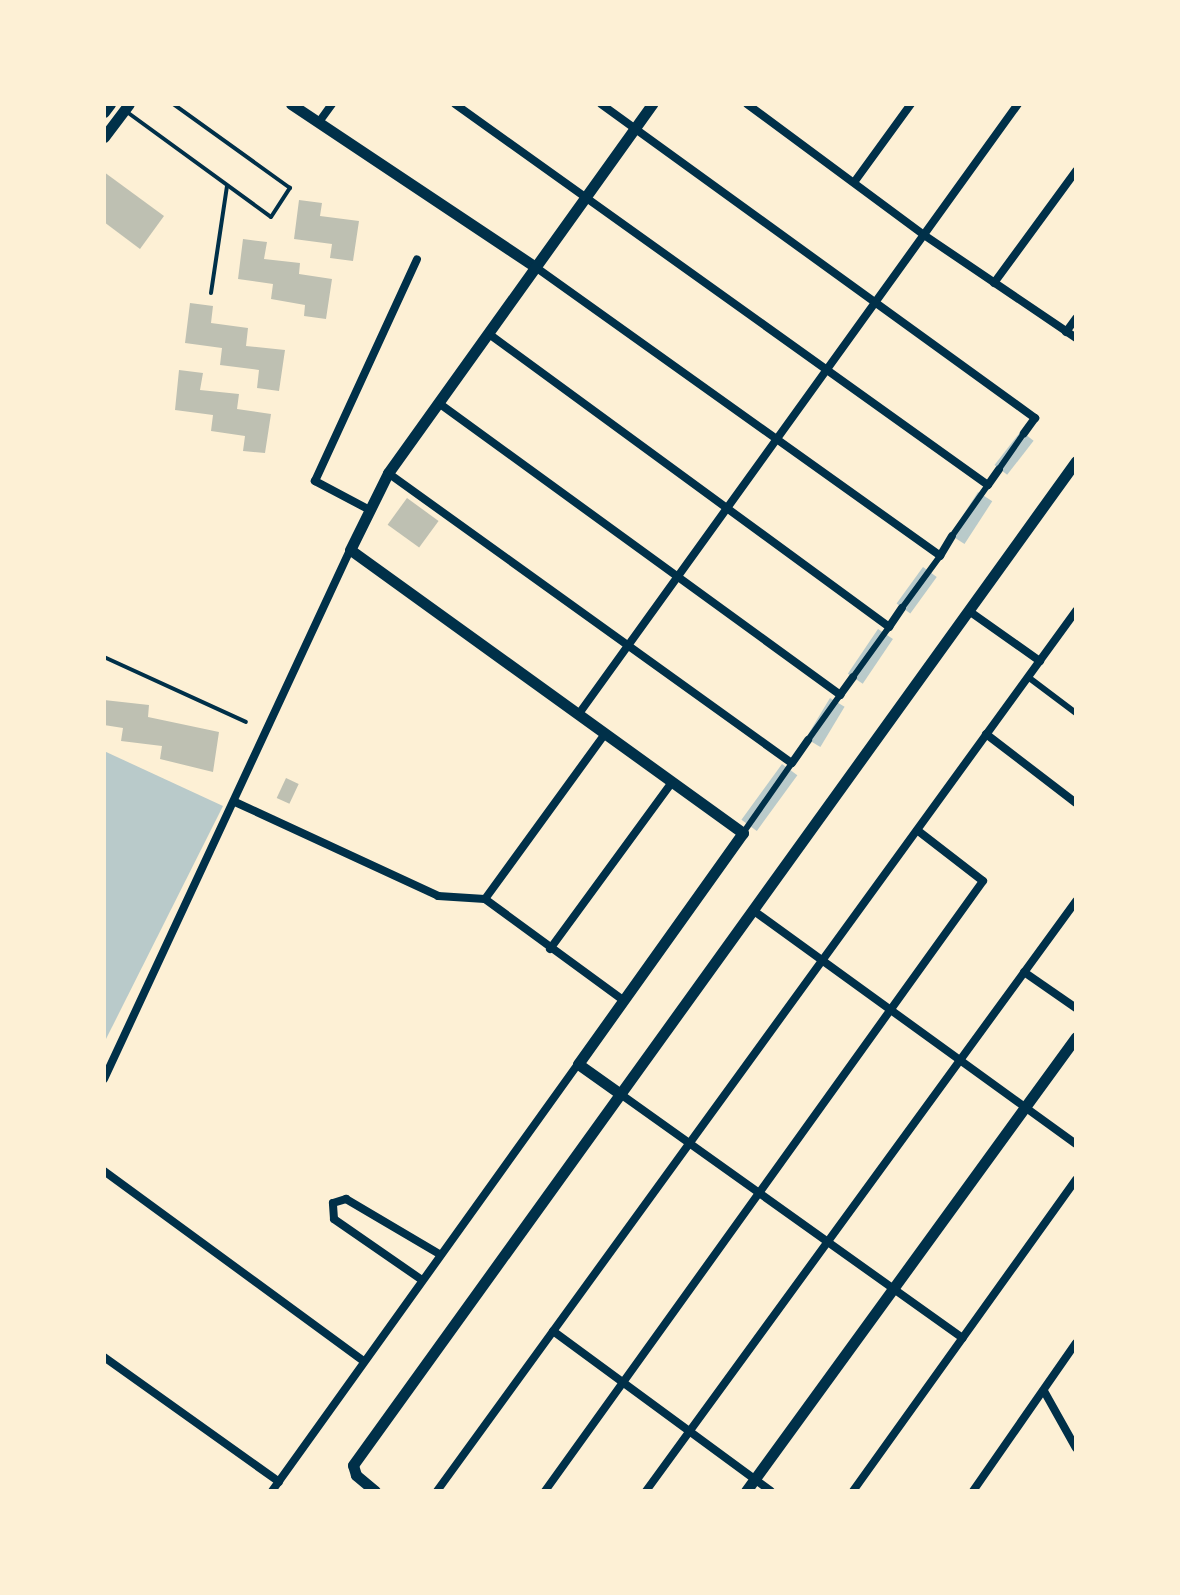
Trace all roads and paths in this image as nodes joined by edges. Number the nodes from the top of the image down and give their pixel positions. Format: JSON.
{"nodes":[{"id":1,"x":110,"y":104,"type":"edge"},
{"id":2,"x":173,"y":104,"type":"edge"},
{"id":3,"x":291,"y":104,"type":"edge"},
{"id":4,"x":332,"y":104,"type":"edge"},
{"id":5,"x":455,"y":104,"type":"edge"},
{"id":6,"x":601,"y":104,"type":"edge"},
{"id":7,"x":652,"y":104,"type":"edge"},
{"id":8,"x":747,"y":104,"type":"edge"},
{"id":9,"x":911,"y":104,"type":"edge"},
{"id":10,"x":1018,"y":104,"type":"edge"},
{"id":11,"x":127,"y":107,"type":"edge"},
{"id":12,"x":104,"y":112,"type":"edge"},
{"id":13,"x":319,"y":122,"type":"junction"},
{"id":14,"x":634,"y":127,"type":"junction"},
{"id":15,"x":104,"y":137,"type":"edge"},
{"id":16,"x":1076,"y":171,"type":"edge"},
{"id":17,"x":855,"y":181,"type":"junction"},
{"id":18,"x":227,"y":186,"type":"junction"},
{"id":19,"x":586,"y":195,"type":"junction"},
{"id":20,"x":924,"y":235,"type":"junction"},
{"id":21,"x":417,"y":259,"type":"dead end"},
{"id":22,"x":534,"y":266,"type":"junction"},
{"id":23,"x":994,"y":283,"type":"junction"},
{"id":24,"x":211,"y":293,"type":"dead end"},
{"id":25,"x":875,"y":302,"type":"junction"},
{"id":26,"x":1076,"y":318,"type":"edge"},
{"id":27,"x":1066,"y":332,"type":"junction"},
{"id":28,"x":489,"y":334,"type":"junction"},
{"id":29,"x":1076,"y":338,"type":"edge"},
{"id":30,"x":824,"y":372,"type":"junction"},
{"id":31,"x":440,"y":404,"type":"junction"},
{"id":32,"x":1024,"y":433,"type":"joint"},
{"id":33,"x":778,"y":437,"type":"junction"},
{"id":34,"x":1076,"y":461,"type":"edge"},
{"id":35,"x":999,"y":469,"type":"joint"},
{"id":36,"x":388,"y":473,"type":"junction"},
{"id":37,"x":988,"y":485,"type":"junction"},
{"id":38,"x":366,"y":508,"type":"junction"},
{"id":39,"x":727,"y":508,"type":"junction"},
{"id":40,"x":952,"y":536,"type":"joint"},
{"id":41,"x":350,"y":550,"type":"junction"},
{"id":42,"x":940,"y":556,"type":"junction"},
{"id":43,"x":678,"y":576,"type":"junction"},
{"id":44,"x":902,"y":608,"type":"joint"},
{"id":45,"x":969,"y":611,"type":"junction"},
{"id":46,"x":1075,"y":614,"type":"edge"},
{"id":47,"x":889,"y":627,"type":"junction"},
{"id":48,"x":627,"y":646,"type":"junction"},
{"id":49,"x":104,"y":657,"type":"edge"},
{"id":50,"x":1040,"y":661,"type":"junction"},
{"id":51,"x":853,"y":677,"type":"joint"},
{"id":52,"x":1028,"y":677,"type":"junction"},
{"id":53,"x":840,"y":695,"type":"junction"},
{"id":54,"x":1076,"y":713,"type":"edge"},
{"id":55,"x":578,"y":715,"type":"junction"},
{"id":56,"x":246,"y":722,"type":"dead end"},
{"id":57,"x":986,"y":734,"type":"junction"},
{"id":58,"x":604,"y":735,"type":"junction"},
{"id":59,"x":808,"y":740,"type":"joint"},
{"id":60,"x":792,"y":763,"type":"junction"},
{"id":61,"x":670,"y":785,"type":"junction"},
{"id":62,"x":235,"y":802,"type":"junction"},
{"id":63,"x":1076,"y":803,"type":"edge"},
{"id":64,"x":917,"y":830,"type":"junction"},
{"id":65,"x":743,"y":833,"type":"junction"},
{"id":66,"x":485,"y":899,"type":"junction"},
{"id":67,"x":1076,"y":901,"type":"edge"},
{"id":68,"x":754,"y":911,"type":"junction"},
{"id":69,"x":550,"y":949,"type":"junction"},
{"id":70,"x":822,"y":960,"type":"junction"},
{"id":71,"x":1024,"y":972,"type":"junction"},
{"id":72,"x":623,"y":1000,"type":"junction"},
{"id":73,"x":1076,"y":1008,"type":"edge"},
{"id":74,"x":890,"y":1010,"type":"junction"},
{"id":75,"x":1076,"y":1037,"type":"edge"},
{"id":76,"x":960,"y":1061,"type":"junction"},
{"id":77,"x":578,"y":1064,"type":"junction"},
{"id":78,"x":104,"y":1079,"type":"edge"},
{"id":79,"x":619,"y":1093,"type":"junction"},
{"id":80,"x":1024,"y":1108,"type":"junction"},
{"id":81,"x":689,"y":1143,"type":"junction"},
{"id":82,"x":1076,"y":1144,"type":"edge"},
{"id":83,"x":104,"y":1171,"type":"edge"},
{"id":84,"x":1076,"y":1180,"type":"edge"},
{"id":85,"x":758,"y":1192,"type":"junction"},
{"id":86,"x":828,"y":1242,"type":"junction"},
{"id":87,"x":441,"y":1255,"type":"junction"},
{"id":88,"x":422,"y":1280,"type":"junction"},
{"id":89,"x":893,"y":1289,"type":"junction"},
{"id":90,"x":553,"y":1331,"type":"junction"},
{"id":91,"x":963,"y":1338,"type":"junction"},
{"id":92,"x":1076,"y":1343,"type":"edge"},
{"id":93,"x":104,"y":1357,"type":"edge"},
{"id":94,"x":364,"y":1361,"type":"junction"},
{"id":95,"x":620,"y":1381,"type":"junction"},
{"id":96,"x":1044,"y":1391,"type":"junction"},
{"id":97,"x":689,"y":1432,"type":"junction"},
{"id":98,"x":1076,"y":1448,"type":"edge"},
{"id":99,"x":755,"y":1479,"type":"junction"},
{"id":100,"x":279,"y":1482,"type":"junction"},
{"id":101,"x":272,"y":1491,"type":"edge"},
{"id":102,"x":375,"y":1491,"type":"edge"},
{"id":103,"x":437,"y":1491,"type":"edge"},
{"id":104,"x":545,"y":1491,"type":"edge"},
{"id":105,"x":646,"y":1491,"type":"edge"},
{"id":106,"x":746,"y":1491,"type":"edge"},
{"id":107,"x":771,"y":1491,"type":"edge"},
{"id":108,"x":853,"y":1491,"type":"edge"},
{"id":109,"x":973,"y":1491,"type":"edge"}],
"edges":[{"from":1,"to":12,"type":"street"},
{"from":2,"to":18,"type":"lane"},
{"from":3,"to":13,"type":"street"},
{"from":4,"to":13,"type":"street"},
{"from":5,"to":19,"type":"street"},
{"from":6,"to":14,"type":"street"},
{"from":7,"to":14,"type":"street"},
{"from":8,"to":17,"type":"street"},
{"from":9,"to":17,"type":"street"},
{"from":10,"to":20,"type":"street"},
{"from":11,"to":15,"type":"street"},
{"from":11,"to":18,"type":"lane"},
{"from":13,"to":22,"type":"street"},
{"from":14,"to":19,"type":"street"},
{"from":14,"to":25,"type":"street"},
{"from":16,"to":23,"type":"street"},
{"from":17,"to":20,"type":"street"},
{"from":18,"to":24,"type":"lane"},
{"from":19,"to":22,"type":"street"},
{"from":19,"to":30,"type":"street"},
{"from":20,"to":23,"type":"street"},
{"from":20,"to":25,"type":"street"},
{"from":21,"to":38,"type":"street"},
{"from":22,"to":28,"type":"street"},
{"from":22,"to":33,"type":"street"},
{"from":23,"to":27,"type":"street"},
{"from":25,"to":30,"type":"street"},
{"from":25,"to":32,"type":"street"},
{"from":26,"to":27,"type":"street"},
{"from":27,"to":29,"type":"street"},
{"from":28,"to":31,"type":"street"},
{"from":28,"to":39,"type":"street"},
{"from":30,"to":33,"type":"street"},
{"from":30,"to":37,"type":"street"},
{"from":31,"to":36,"type":"street"},
{"from":31,"to":43,"type":"street"},
{"from":32,"to":35,"type":"street"},
{"from":33,"to":39,"type":"street"},
{"from":33,"to":42,"type":"street"},
{"from":34,"to":45,"type":"street"},
{"from":35,"to":37,"type":"street"},
{"from":36,"to":38,"type":"street"},
{"from":36,"to":48,"type":"street"},
{"from":37,"to":40,"type":"street"},
{"from":38,"to":41,"type":"street"},
{"from":39,"to":43,"type":"street"},
{"from":39,"to":47,"type":"street"},
{"from":40,"to":42,"type":"street"},
{"from":41,"to":55,"type":"street"},
{"from":41,"to":62,"type":"street"},
{"from":42,"to":44,"type":"street"},
{"from":43,"to":48,"type":"street"},
{"from":43,"to":53,"type":"street"},
{"from":44,"to":47,"type":"street"},
{"from":45,"to":50,"type":"street"},
{"from":45,"to":68,"type":"street"},
{"from":46,"to":50,"type":"street"},
{"from":47,"to":51,"type":"street"},
{"from":48,"to":55,"type":"street"},
{"from":48,"to":60,"type":"street"},
{"from":49,"to":56,"type":"lane"},
{"from":50,"to":52,"type":"street"},
{"from":51,"to":53,"type":"street"},
{"from":52,"to":54,"type":"street"},
{"from":52,"to":57,"type":"street"},
{"from":53,"to":59,"type":"street"},
{"from":55,"to":58,"type":"street"},
{"from":57,"to":63,"type":"street"},
{"from":57,"to":64,"type":"street"},
{"from":58,"to":61,"type":"street"},
{"from":58,"to":66,"type":"street"},
{"from":59,"to":60,"type":"street"},
{"from":60,"to":65,"type":"street"},
{"from":61,"to":65,"type":"street"},
{"from":61,"to":69,"type":"street"},
{"from":62,"to":66,"type":"street"},
{"from":62,"to":78,"type":"street"},
{"from":64,"to":70,"type":"street"},
{"from":64,"to":74,"type":"street"},
{"from":65,"to":72,"type":"street"},
{"from":66,"to":69,"type":"street"},
{"from":67,"to":71,"type":"street"},
{"from":68,"to":70,"type":"street"},
{"from":68,"to":79,"type":"street"},
{"from":69,"to":72,"type":"street"},
{"from":70,"to":74,"type":"street"},
{"from":70,"to":81,"type":"street"},
{"from":71,"to":73,"type":"street"},
{"from":71,"to":76,"type":"street"},
{"from":72,"to":77,"type":"street"},
{"from":74,"to":76,"type":"street"},
{"from":74,"to":85,"type":"street"},
{"from":75,"to":80,"type":"street"},
{"from":76,"to":80,"type":"street"},
{"from":76,"to":86,"type":"street"},
{"from":77,"to":79,"type":"street"},
{"from":77,"to":87,"type":"street"},
{"from":79,"to":81,"type":"street"},
{"from":79,"to":102,"type":"street"},
{"from":80,"to":82,"type":"street"},
{"from":80,"to":89,"type":"street"},
{"from":81,"to":85,"type":"street"},
{"from":81,"to":90,"type":"street"},
{"from":83,"to":94,"type":"street"},
{"from":84,"to":91,"type":"street"},
{"from":85,"to":86,"type":"street"},
{"from":85,"to":95,"type":"street"},
{"from":86,"to":89,"type":"street"},
{"from":86,"to":97,"type":"street"},
{"from":87,"to":88,"type":"street"},
{"from":87,"to":88,"type":"street"},
{"from":88,"to":94,"type":"street"},
{"from":89,"to":91,"type":"street"},
{"from":89,"to":99,"type":"street"},
{"from":90,"to":95,"type":"street"},
{"from":90,"to":103,"type":"street"},
{"from":91,"to":108,"type":"street"},
{"from":92,"to":96,"type":"street"},
{"from":93,"to":100,"type":"street"},
{"from":94,"to":100,"type":"street"},
{"from":95,"to":97,"type":"street"},
{"from":95,"to":104,"type":"street"},
{"from":96,"to":98,"type":"street"},
{"from":96,"to":109,"type":"street"},
{"from":97,"to":99,"type":"street"},
{"from":97,"to":105,"type":"street"},
{"from":99,"to":106,"type":"street"},
{"from":99,"to":107,"type":"street"},
{"from":100,"to":101,"type":"street"}]}
